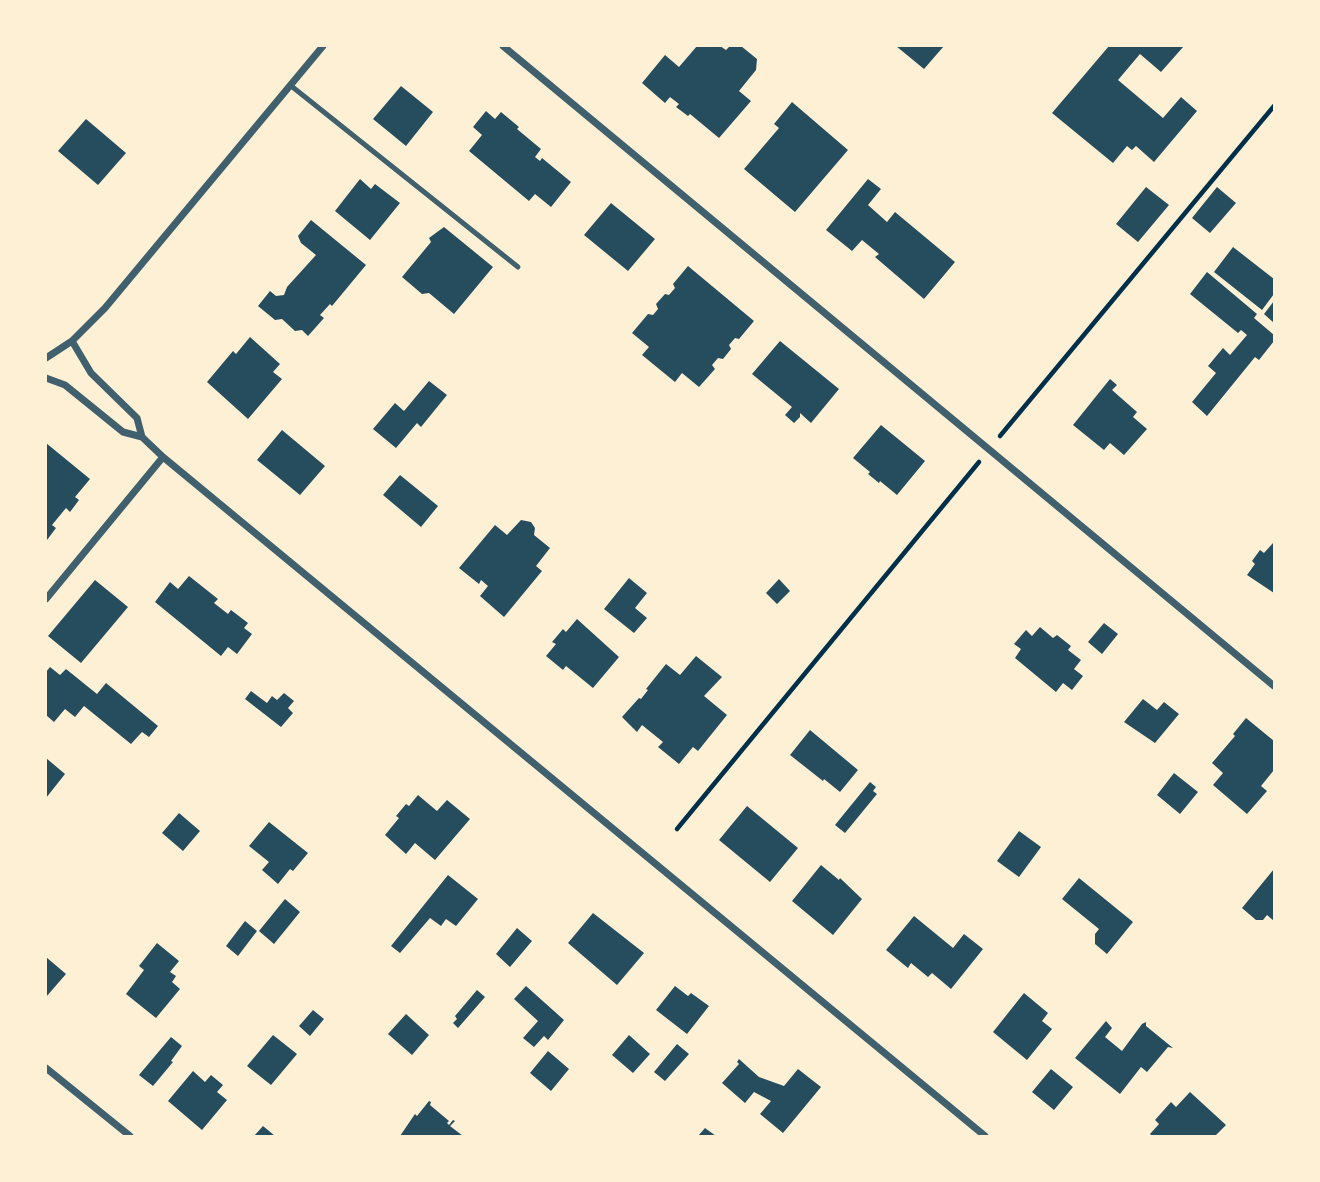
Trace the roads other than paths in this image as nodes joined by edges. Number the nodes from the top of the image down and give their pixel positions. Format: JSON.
{"nodes":[{"id":1,"x":323,"y":46,"type":"edge"},
{"id":2,"x":503,"y":46,"type":"edge"},
{"id":3,"x":290,"y":85,"type":"junction"},
{"id":4,"x":518,"y":267,"type":"dead end"},
{"id":5,"x":72,"y":341,"type":"junction"},
{"id":6,"x":46,"y":358,"type":"edge"},
{"id":7,"x":46,"y":378,"type":"edge"},
{"id":8,"x":142,"y":437,"type":"junction"},
{"id":9,"x":163,"y":457,"type":"junction"},
{"id":10,"x":46,"y":599,"type":"edge"},
{"id":11,"x":1275,"y":686,"type":"edge"},
{"id":12,"x":46,"y":1068,"type":"edge"},
{"id":13,"x":130,"y":1136,"type":"edge"},
{"id":14,"x":985,"y":1136,"type":"edge"}],
"edges":[{"from":1,"to":3,"type":"street"},
{"from":2,"to":11,"type":"street"},
{"from":3,"to":4,"type":"lane"},
{"from":3,"to":5,"type":"street"},
{"from":5,"to":6,"type":"street"},
{"from":5,"to":8,"type":"street"},
{"from":7,"to":8,"type":"street"},
{"from":8,"to":9,"type":"street"},
{"from":9,"to":10,"type":"street"},
{"from":9,"to":14,"type":"street"},
{"from":12,"to":13,"type":"street"}]}
